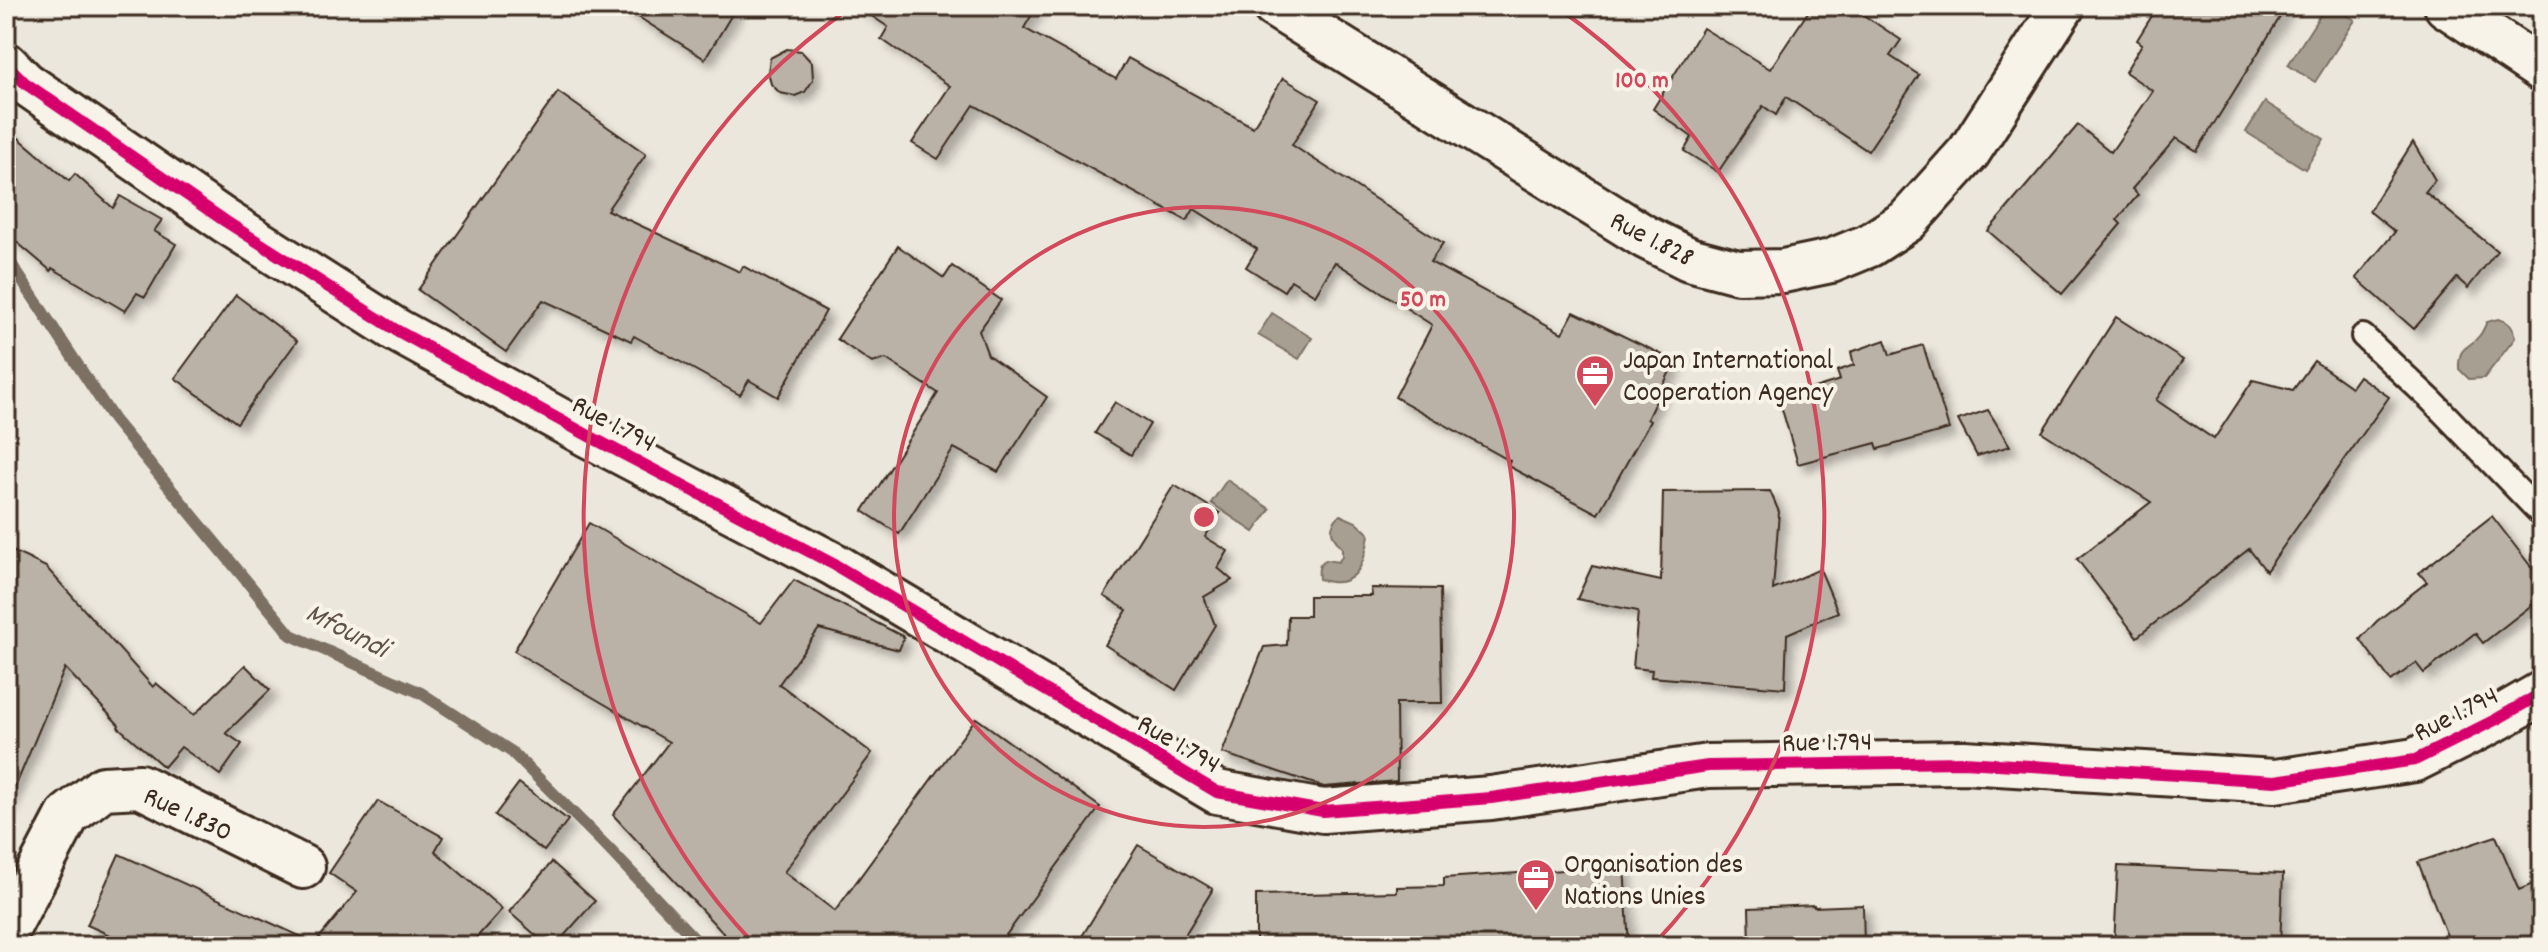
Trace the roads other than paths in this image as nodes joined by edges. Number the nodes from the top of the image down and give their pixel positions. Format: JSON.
{"nodes":[{"id":1,"x":1274,"y":6,"type":"edge"},
{"id":2,"x":2063,"y":6,"type":"edge"},
{"id":3,"x":2446,"y":6,"type":"edge"},
{"id":4,"x":6,"y":64,"type":"edge"},
{"id":5,"x":2542,"y":70,"type":"edge"},
{"id":6,"x":2363,"y":336,"type":"dead end"},
{"id":7,"x":2542,"y":515,"type":"edge"},
{"id":8,"x":2542,"y":693,"type":"edge"},
{"id":9,"x":303,"y":867,"type":"dead end"},
{"id":10,"x":6,"y":933,"type":"edge"}],
"edges":[{"from":1,"to":2,"type":"street","name":"Rue 1.828"},
{"from":3,"to":5,"type":"street"},
{"from":4,"to":8,"type":"street","name":"Rue 1.794"},
{"from":6,"to":7,"type":"lane"},
{"from":9,"to":10,"type":"street","name":"Rue 1.830"}]}
